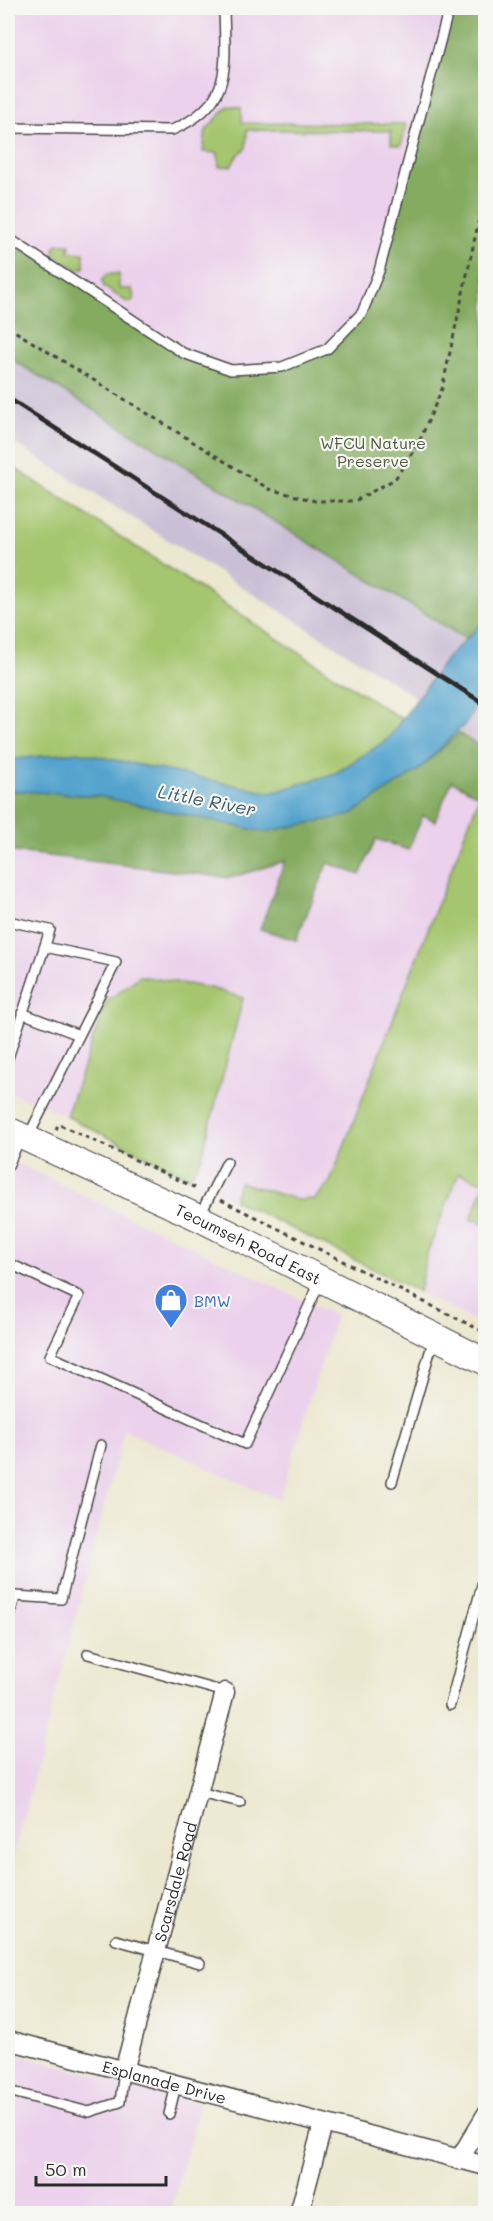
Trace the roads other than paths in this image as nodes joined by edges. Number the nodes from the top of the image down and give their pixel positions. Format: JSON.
{"nodes":[{"id":1,"x":224,"y":8,"type":"edge"},
{"id":2,"x":448,"y":8,"type":"edge"},
{"id":3,"x":8,"y":128,"type":"edge"},
{"id":4,"x":8,"y":238,"type":"edge"},
{"id":5,"x":8,"y":921,"type":"edge"},
{"id":6,"x":45,"y":947,"type":"junction"},
{"id":7,"x":22,"y":1014,"type":"junction"},
{"id":8,"x":79,"y":1035,"type":"junction"},
{"id":9,"x":8,"y":1058,"type":"edge"},
{"id":10,"x":18,"y":1135,"type":"edge"},
{"id":11,"x":227,"y":1162,"type":"dead end"},
{"id":12,"x":8,"y":1166,"type":"edge"},
{"id":13,"x":199,"y":1218,"type":"junction"},
{"id":14,"x":8,"y":1263,"type":"edge"},
{"id":15,"x":321,"y":1279,"type":"junction"},
{"id":16,"x":435,"y":1336,"type":"junction"},
{"id":17,"x":486,"y":1362,"type":"edge"},
{"id":18,"x":100,"y":1445,"type":"dead end"},
{"id":19,"x":392,"y":1482,"type":"dead end"},
{"id":20,"x":486,"y":1570,"type":"edge"},
{"id":21,"x":8,"y":1623,"type":"edge"},
{"id":22,"x":88,"y":1654,"type":"dead end"},
{"id":23,"x":225,"y":1692,"type":"joint"},
{"id":24,"x":450,"y":1705,"type":"dead end"},
{"id":25,"x":199,"y":1792,"type":"junction"},
{"id":26,"x":240,"y":1802,"type":"dead end"},
{"id":27,"x":116,"y":1940,"type":"dead end"},
{"id":28,"x":156,"y":1951,"type":"junction"},
{"id":29,"x":201,"y":1963,"type":"dead end"},
{"id":30,"x":8,"y":2040,"type":"edge"},
{"id":31,"x":124,"y":2071,"type":"junction"},
{"id":32,"x":176,"y":2085,"type":"junction"},
{"id":33,"x":8,"y":2091,"type":"edge"},
{"id":34,"x":169,"y":2114,"type":"dead end"},
{"id":35,"x":486,"y":2115,"type":"edge"},
{"id":36,"x":322,"y":2124,"type":"junction"},
{"id":37,"x":459,"y":2160,"type":"junction"},
{"id":38,"x":486,"y":2166,"type":"edge"},
{"id":39,"x":299,"y":2214,"type":"edge"}],
"edges":[{"from":1,"to":3,"type":"lane"},
{"from":2,"to":4,"type":"lane"},
{"from":5,"to":6,"type":"lane"},
{"from":6,"to":7,"type":"lane"},
{"from":6,"to":8,"type":"lane"},
{"from":7,"to":8,"type":"lane"},
{"from":7,"to":9,"type":"lane"},
{"from":8,"to":10,"type":"lane"},
{"from":10,"to":12,"type":"lane"},
{"from":10,"to":13,"type":"main road","name":"Tecumseh Road East"},
{"from":11,"to":13,"type":"lane"},
{"from":13,"to":15,"type":"main road","name":"Tecumseh Road East"},
{"from":14,"to":15,"type":"lane"},
{"from":15,"to":16,"type":"main road","name":"Tecumseh Road East"},
{"from":16,"to":17,"type":"main road","name":"Tecumseh Road East"},
{"from":16,"to":19,"type":"lane"},
{"from":18,"to":21,"type":"lane"},
{"from":20,"to":24,"type":"lane"},
{"from":22,"to":23,"type":"lane"},
{"from":23,"to":25,"type":"street","name":"Scarsdale Road"},
{"from":25,"to":26,"type":"lane"},
{"from":25,"to":28,"type":"street","name":"Scarsdale Road"},
{"from":27,"to":28,"type":"lane"},
{"from":28,"to":29,"type":"lane"},
{"from":28,"to":31,"type":"street","name":"Scarsdale Road"},
{"from":30,"to":31,"type":"street","name":"Esplanade Drive"},
{"from":31,"to":32,"type":"street","name":"Esplanade Drive"},
{"from":31,"to":33,"type":"lane"},
{"from":32,"to":34,"type":"lane"},
{"from":32,"to":36,"type":"street","name":"Esplanade Drive"},
{"from":35,"to":37,"type":"street"},
{"from":36,"to":37,"type":"street","name":"Esplanade Drive"},
{"from":36,"to":39,"type":"street"},
{"from":37,"to":38,"type":"street","name":"Esplanade Drive"}]}
